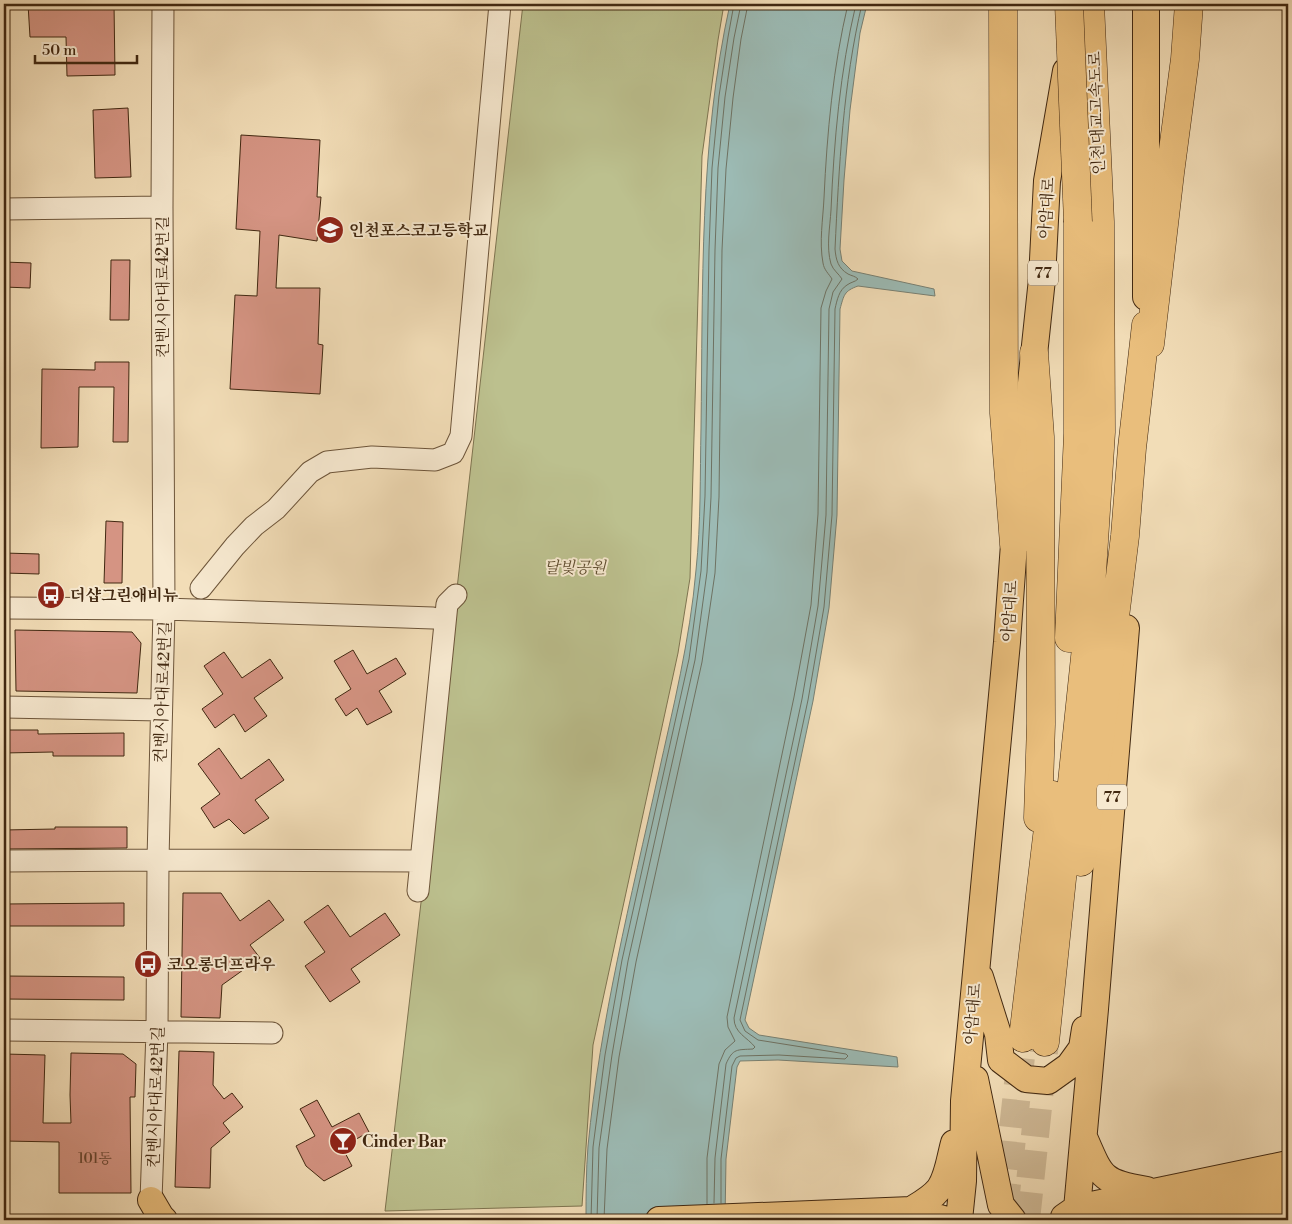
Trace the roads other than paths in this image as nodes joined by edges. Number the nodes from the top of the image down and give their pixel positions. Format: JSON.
{"nodes":[{"id":1,"x":163,"y":4,"type":"edge"},
{"id":2,"x":500,"y":4,"type":"edge"},
{"id":3,"x":1004,"y":4,"type":"edge"},
{"id":4,"x":1069,"y":4,"type":"edge"},
{"id":5,"x":1080,"y":4,"type":"edge"},
{"id":6,"x":1090,"y":4,"type":"edge"},
{"id":7,"x":1146,"y":4,"type":"edge"},
{"id":8,"x":1189,"y":4,"type":"edge"},
{"id":9,"x":162,"y":207,"type":"junction"},
{"id":10,"x":4,"y":209,"type":"edge"},
{"id":11,"x":1089,"y":222,"type":"junction"},
{"id":12,"x":1146,"y":325,"type":"junction"},
{"id":13,"x":1034,"y":353,"type":"junction"},
{"id":14,"x":1146,"y":373,"type":"junction"},
{"id":15,"x":1014,"y":544,"type":"junction"},
{"id":16,"x":201,"y":588,"type":"dead end"},
{"id":17,"x":456,"y":595,"type":"dead end"},
{"id":18,"x":4,"y":608,"type":"edge"},
{"id":19,"x":164,"y":609,"type":"junction"},
{"id":20,"x":433,"y":618,"type":"dead end"},
{"id":21,"x":4,"y":707,"type":"edge"},
{"id":22,"x":161,"y":710,"type":"junction"},
{"id":23,"x":158,"y":860,"type":"junction"},
{"id":24,"x":4,"y":861,"type":"edge"},
{"id":25,"x":421,"y":861,"type":"junction"},
{"id":26,"x":418,"y":891,"type":"dead end"},
{"id":27,"x":1035,"y":935,"type":"junction"},
{"id":28,"x":976,"y":966,"type":"junction"},
{"id":29,"x":1052,"y":977,"type":"junction"},
{"id":30,"x":1095,"y":1008,"type":"junction"},
{"id":31,"x":4,"y":1030,"type":"edge"},
{"id":32,"x":157,"y":1032,"type":"junction"},
{"id":33,"x":272,"y":1033,"type":"dead end"},
{"id":34,"x":969,"y":1046,"type":"junction"},
{"id":35,"x":964,"y":1101,"type":"junction"},
{"id":36,"x":1084,"y":1136,"type":"junction"},
{"id":37,"x":1288,"y":1164,"type":"edge"},
{"id":38,"x":1288,"y":1186,"type":"edge"},
{"id":39,"x":1156,"y":1192,"type":"junction"},
{"id":40,"x":1288,"y":1208,"type":"edge"},
{"id":41,"x":911,"y":1210,"type":"junction"},
{"id":42,"x":152,"y":1213,"type":"edge"},
{"id":43,"x":1076,"y":1217,"type":"edge"},
{"id":44,"x":659,"y":1220,"type":"edge"},
{"id":45,"x":947,"y":1220,"type":"edge"},
{"id":46,"x":959,"y":1220,"type":"edge"},
{"id":47,"x":1013,"y":1220,"type":"edge"},
{"id":48,"x":1218,"y":1220,"type":"edge"}],
"edges":[{"from":1,"to":9,"type":"street","name":"컨벤시아대로42번길"},
{"from":2,"to":16,"type":"street"},
{"from":3,"to":15,"type":"highway"},
{"from":4,"to":11,"type":"highway","name":"인천대교고속도로","bridge":true},
{"from":5,"to":13,"type":"main road","name":"아암대로","number":"77"},
{"from":6,"to":11,"type":"highway","name":"인천대교고속도로"},
{"from":7,"to":12,"type":"main road","number":"77"},
{"from":8,"to":14,"type":"highway"},
{"from":9,"to":10,"type":"street"},
{"from":9,"to":19,"type":"street","name":"컨벤시아대로42번길"},
{"from":11,"to":27,"type":"highway","name":"아암대로"},
{"from":11,"to":29,"type":"highway","name":"아암대로"},
{"from":12,"to":14,"type":"main road","number":"77"},
{"from":12,"to":29,"type":"highway"},
{"from":13,"to":15,"type":"main road","name":"아암대로","number":"77"},
{"from":13,"to":27,"type":"highway"},
{"from":14,"to":30,"type":"main road","number":"77"},
{"from":15,"to":28,"type":"main road","name":"아암대로","number":"77"},
{"from":17,"to":25,"type":"street"},
{"from":18,"to":19,"type":"street"},
{"from":19,"to":20,"type":"street"},
{"from":19,"to":22,"type":"street","name":"컨벤시아대로42번길"},
{"from":21,"to":22,"type":"street"},
{"from":22,"to":23,"type":"street","name":"컨벤시아대로42번길"},
{"from":23,"to":24,"type":"street"},
{"from":23,"to":25,"type":"street"},
{"from":23,"to":32,"type":"street","name":"컨벤시아대로42번길"},
{"from":25,"to":26,"type":"street"},
{"from":27,"to":29,"type":"highway","name":"아암대로"},
{"from":28,"to":30,"type":"main road"},
{"from":28,"to":34,"type":"main road","name":"아암대로","number":"77"},
{"from":30,"to":36,"type":"main road","number":"77"},
{"from":31,"to":32,"type":"street"},
{"from":32,"to":33,"type":"street"},
{"from":32,"to":42,"type":"street","name":"컨벤시아대로42번길"},
{"from":34,"to":35,"type":"main road","name":"아암대로","number":"77"},
{"from":34,"to":47,"type":"main road"},
{"from":35,"to":41,"type":"main road"},
{"from":35,"to":46,"type":"main road","name":"아암대로","number":"77"},
{"from":36,"to":39,"type":"main road"},
{"from":36,"to":43,"type":"main road","number":"77"},
{"from":37,"to":39,"type":"main road"},
{"from":38,"to":43,"type":"main road"},
{"from":39,"to":43,"type":"main road"},
{"from":40,"to":48,"type":"main road"},
{"from":41,"to":44,"type":"main road"},
{"from":41,"to":45,"type":"main road"}]}
